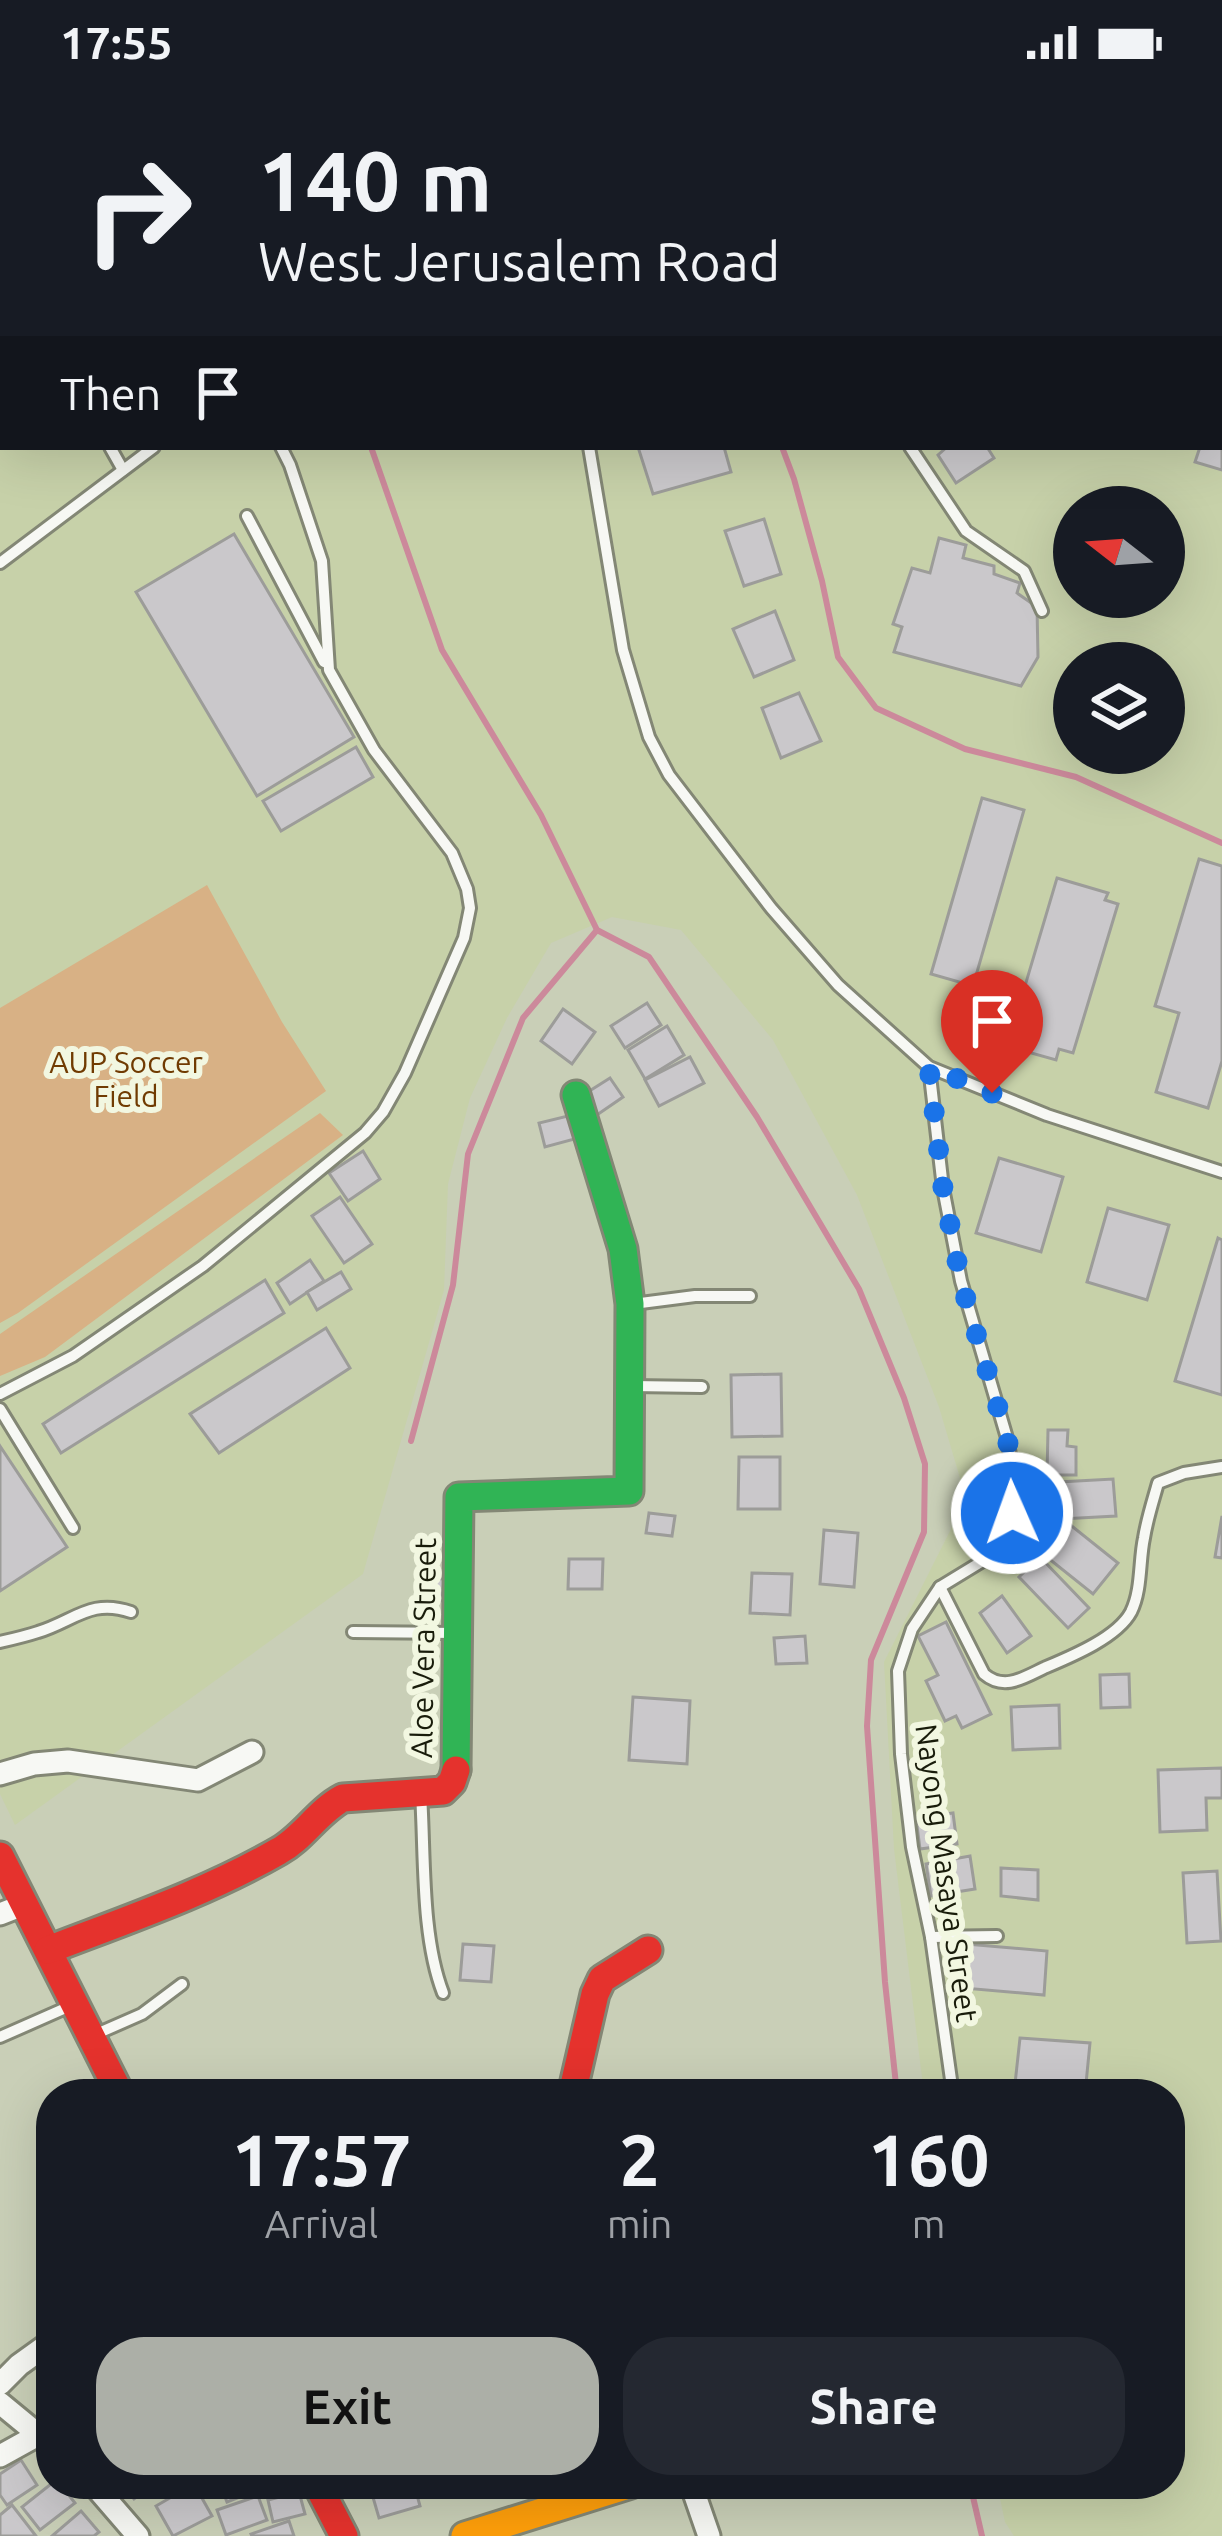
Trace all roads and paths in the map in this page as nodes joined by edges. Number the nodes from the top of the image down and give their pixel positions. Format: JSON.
{"nodes":[{"id":1,"x":112,"y":450,"type":"edge"},
{"id":2,"x":150,"y":450,"type":"edge"},
{"id":3,"x":282,"y":450,"type":"edge"},
{"id":4,"x":589,"y":450,"type":"edge"},
{"id":5,"x":912,"y":450,"type":"edge"},
{"id":6,"x":123,"y":470,"type":"junction"},
{"id":7,"x":248,"y":516,"type":"dead end"},
{"id":8,"x":0,"y":563,"type":"edge"},
{"id":9,"x":1042,"y":611,"type":"dead end"},
{"id":10,"x":328,"y":670,"type":"junction"},
{"id":11,"x":929,"y":1067,"type":"junction"},
{"id":12,"x":576,"y":1095,"type":"dead end"},
{"id":13,"x":1222,"y":1172,"type":"edge"},
{"id":14,"x":750,"y":1297,"type":"dead end"},
{"id":15,"x":630,"y":1304,"type":"junction"},
{"id":16,"x":628,"y":1387,"type":"junction"},
{"id":17,"x":702,"y":1387,"type":"dead end"},
{"id":18,"x":0,"y":1394,"type":"edge"},
{"id":19,"x":0,"y":1409,"type":"edge"},
{"id":20,"x":1222,"y":1468,"type":"edge"},
{"id":21,"x":73,"y":1528,"type":"dead end"},
{"id":22,"x":940,"y":1587,"type":"junction"},
{"id":23,"x":130,"y":1612,"type":"dead end"},
{"id":24,"x":353,"y":1632,"type":"dead end"},
{"id":25,"x":458,"y":1633,"type":"junction"},
{"id":26,"x":0,"y":1642,"type":"edge"},
{"id":27,"x":252,"y":1753,"type":"dead end"},
{"id":28,"x":0,"y":1774,"type":"edge"},
{"id":29,"x":421,"y":1791,"type":"junction"},
{"id":30,"x":0,"y":1856,"type":"edge"},
{"id":31,"x":11,"y":1909,"type":"edge"},
{"id":32,"x":997,"y":1936,"type":"dead end"},
{"id":33,"x":931,"y":1937,"type":"junction"},
{"id":34,"x":48,"y":1950,"type":"junction"},
{"id":35,"x":648,"y":1950,"type":"dead end"},
{"id":36,"x":182,"y":1984,"type":"dead end"},
{"id":37,"x":443,"y":1993,"type":"dead end"},
{"id":38,"x":75,"y":2004,"type":"junction"},
{"id":39,"x":91,"y":2036,"type":"junction"},
{"id":40,"x":0,"y":2037,"type":"edge"},
{"id":41,"x":112,"y":2079,"type":"edge"},
{"id":42,"x":575,"y":2079,"type":"edge"},
{"id":43,"x":951,"y":2079,"type":"edge"},
{"id":44,"x":36,"y":2353,"type":"edge"},
{"id":45,"x":0,"y":2384,"type":"edge"},
{"id":46,"x":0,"y":2403,"type":"edge"},
{"id":47,"x":36,"y":2433,"type":"edge"},
{"id":48,"x":36,"y":2443,"type":"edge"},
{"id":49,"x":0,"y":2456,"type":"edge"},
{"id":50,"x":106,"y":2499,"type":"edge"},
{"id":51,"x":325,"y":2499,"type":"edge"},
{"id":52,"x":583,"y":2499,"type":"edge"},
{"id":53,"x":696,"y":2499,"type":"edge"},
{"id":54,"x":138,"y":2536,"type":"edge"},
{"id":55,"x":344,"y":2536,"type":"edge"},
{"id":56,"x":465,"y":2536,"type":"edge"},
{"id":57,"x":710,"y":2536,"type":"edge"}],
"edges":[{"from":1,"to":6,"type":"lane"},
{"from":2,"to":6,"type":"lane"},
{"from":3,"to":10,"type":"lane"},
{"from":4,"to":11,"type":"lane"},
{"from":5,"to":9,"type":"lane"},
{"from":6,"to":8,"type":"lane"},
{"from":7,"to":10,"type":"lane"},
{"from":10,"to":18,"type":"lane"},
{"from":11,"to":13,"type":"lane"},
{"from":11,"to":22,"type":"lane","name":"Nayong Masaya Street"},
{"from":12,"to":15,"type":"street","name":"Aloe Vera Street"},
{"from":14,"to":15,"type":"lane"},
{"from":15,"to":16,"type":"street","name":"Aloe Vera Street"},
{"from":16,"to":17,"type":"lane"},
{"from":16,"to":25,"type":"street","name":"Aloe Vera Street"},
{"from":19,"to":21,"type":"lane"},
{"from":20,"to":22,"type":"lane"},
{"from":22,"to":33,"type":"lane","name":"Nayong Masaya Street"},
{"from":23,"to":26,"type":"lane"},
{"from":24,"to":25,"type":"lane"},
{"from":25,"to":29,"type":"street","name":"Aloe Vera Street"},
{"from":27,"to":28,"type":"street"},
{"from":29,"to":34,"type":"street","name":"Aloe Vera Street"},
{"from":29,"to":37,"type":"lane"},
{"from":30,"to":31,"type":"street"},
{"from":31,"to":34,"type":"street"},
{"from":32,"to":33,"type":"lane"},
{"from":33,"to":43,"type":"lane","name":"Nayong Masaya Street"},
{"from":34,"to":38,"type":"street"},
{"from":35,"to":42,"type":"street"},
{"from":36,"to":39,"type":"lane"},
{"from":38,"to":39,"type":"street"},
{"from":38,"to":40,"type":"lane"},
{"from":39,"to":41,"type":"street"},
{"from":44,"to":45,"type":"street"},
{"from":46,"to":47,"type":"street"},
{"from":48,"to":49,"type":"street"},
{"from":50,"to":54,"type":"street"},
{"from":51,"to":55,"type":"street"},
{"from":52,"to":56,"type":"street"},
{"from":53,"to":57,"type":"street"}]}
